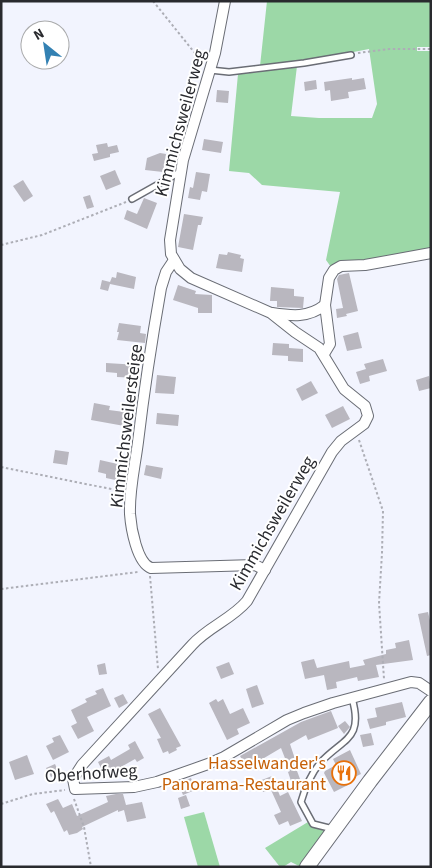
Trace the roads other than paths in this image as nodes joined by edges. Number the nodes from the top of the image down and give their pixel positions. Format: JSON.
{"nodes":[{"id":1,"x":225,"y":1,"type":"edge"},
{"id":2,"x":351,"y":55,"type":"road end"},
{"id":3,"x":209,"y":69,"type":"junction"},
{"id":4,"x":180,"y":172,"type":"junction"},
{"id":5,"x":132,"y":199,"type":"road end"},
{"id":6,"x":431,"y":253,"type":"edge"},
{"id":7,"x":174,"y":260,"type":"junction"},
{"id":8,"x":325,"y":305,"type":"junction"},
{"id":9,"x":271,"y":313,"type":"junction"},
{"id":10,"x":324,"y":354,"type":"junction"},
{"id":11,"x":265,"y":570,"type":"junction"},
{"id":12,"x":431,"y":691,"type":"edge"},
{"id":13,"x":351,"y":698,"type":"junction"},
{"id":14,"x":431,"y":702,"type":"edge"},
{"id":15,"x":73,"y":789,"type":"joint"},
{"id":16,"x":334,"y":830,"type":"junction"},
{"id":17,"x":307,"y":867,"type":"edge"}],
"edges":[{"from":1,"to":3,"type":"street","name":"Kimmichsweilerweg"},
{"from":2,"to":3,"type":"lane"},
{"from":3,"to":4,"type":"street","name":"Kimmichsweilerweg"},
{"from":4,"to":5,"type":"lane"},
{"from":4,"to":7,"type":"street","name":"Kimmichsweilerweg"},
{"from":6,"to":8,"type":"street"},
{"from":7,"to":9,"type":"street","name":"Kimmichsweilerweg"},
{"from":7,"to":11,"type":"street","name":"Kimmichsweilersteige"},
{"from":8,"to":9,"type":"street","name":"Kimmichsweilerweg"},
{"from":8,"to":10,"type":"street"},
{"from":9,"to":10,"type":"street","name":"Kimmichsweilerweg"},
{"from":10,"to":11,"type":"street","name":"Kimmichsweilerweg"},
{"from":11,"to":15,"type":"street","name":"Kimmichsweilerweg"},
{"from":12,"to":13,"type":"street","name":"Oberhofweg"},
{"from":13,"to":15,"type":"street","name":"Oberhofweg"},
{"from":13,"to":16,"type":"lane"},
{"from":14,"to":16,"type":"main road"},
{"from":16,"to":17,"type":"main road"}]}
